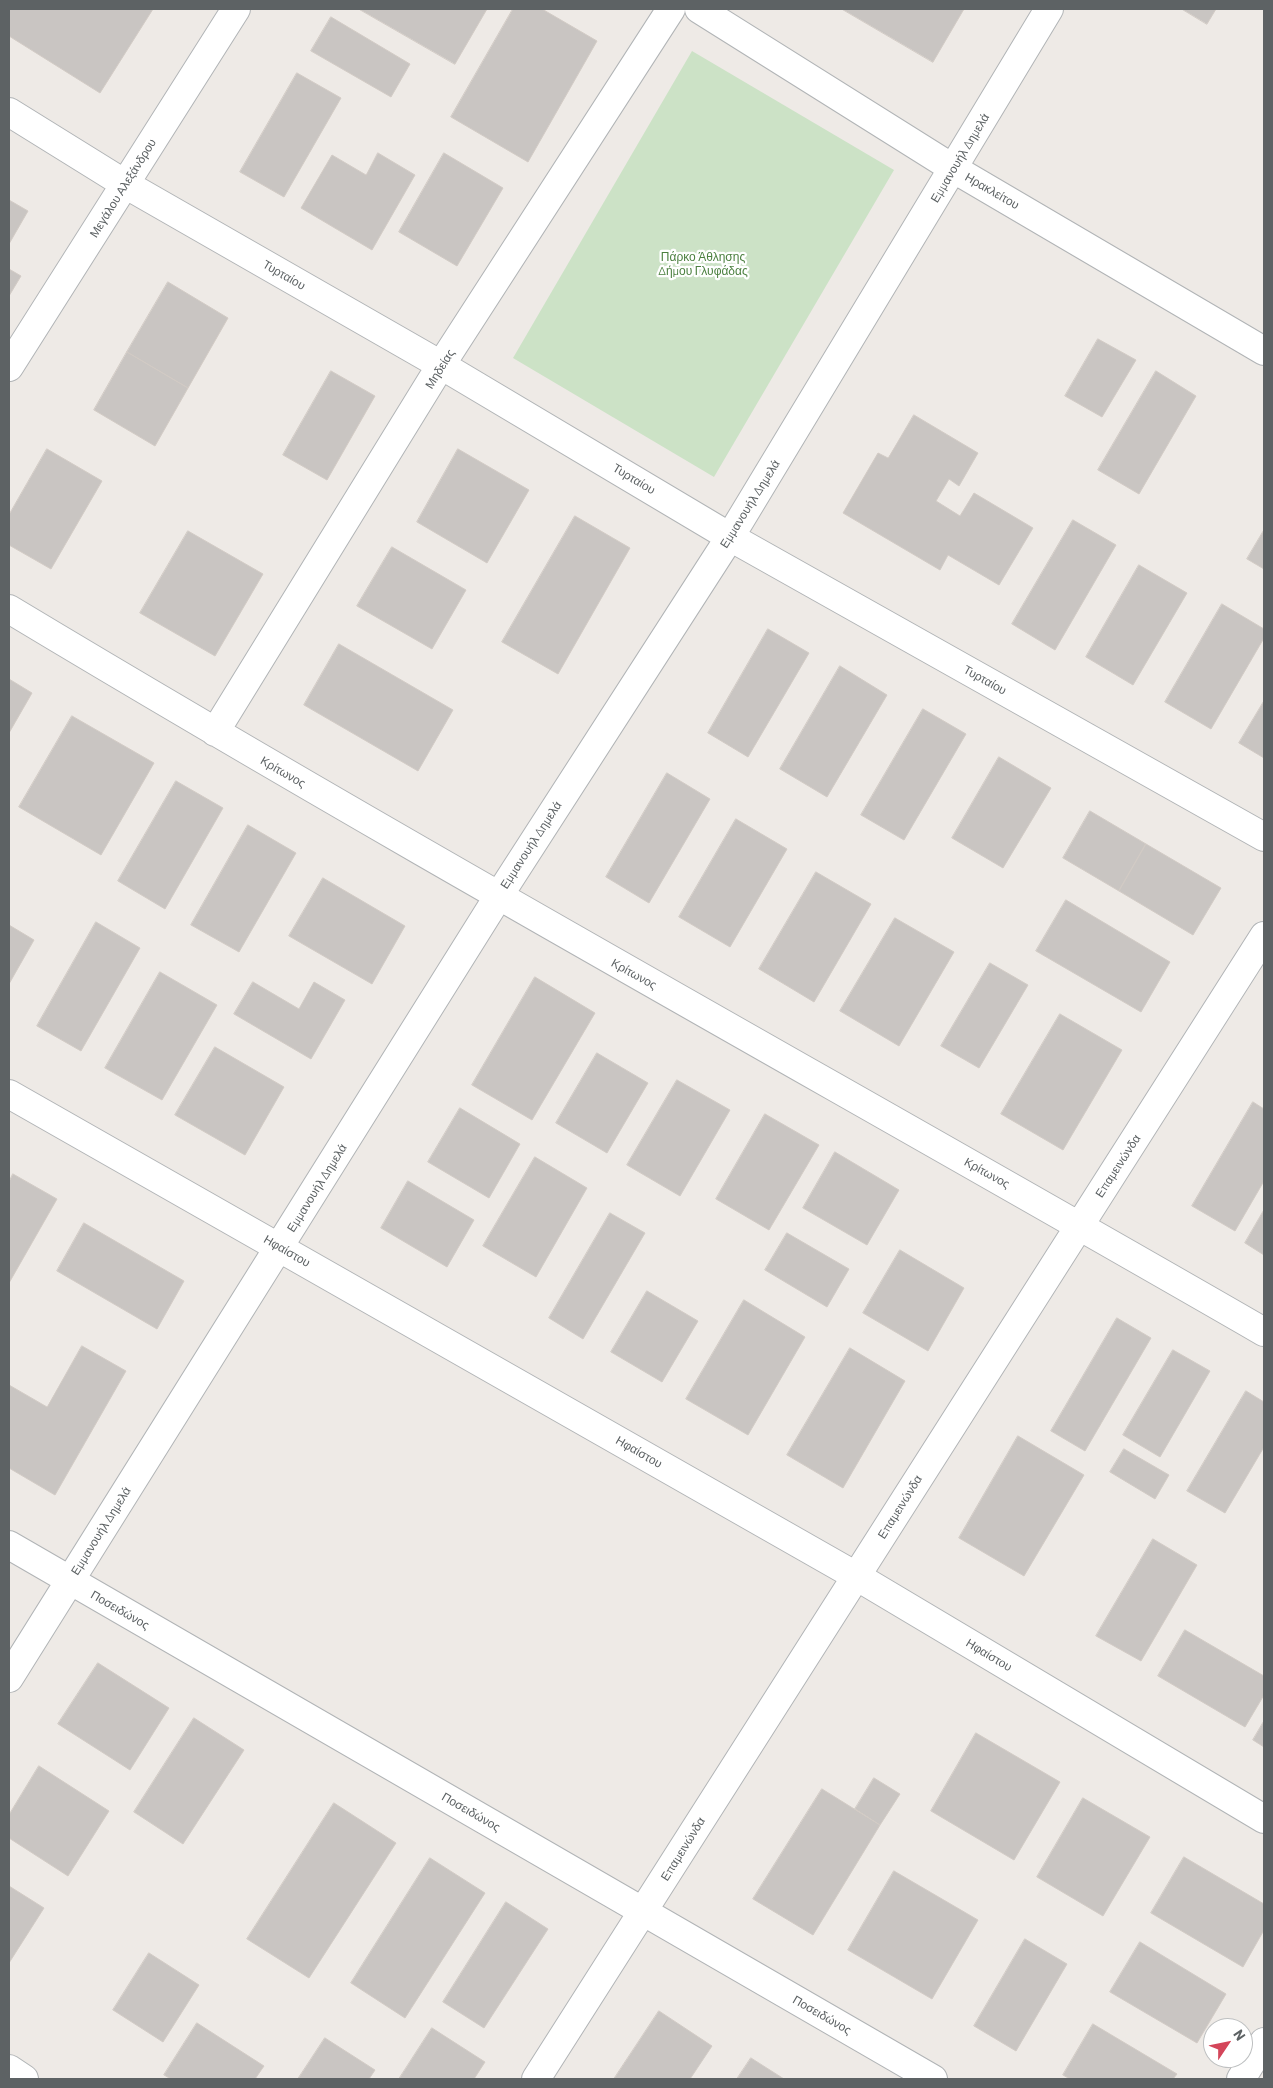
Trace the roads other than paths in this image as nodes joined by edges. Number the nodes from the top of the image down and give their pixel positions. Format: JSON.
{"nodes":[{"id":1,"x":236,"y":9,"type":"edge"},
{"id":2,"x":671,"y":9,"type":"edge"},
{"id":3,"x":699,"y":9,"type":"edge"},
{"id":4,"x":1049,"y":9,"type":"edge"},
{"id":5,"x":9,"y":112,"type":"edge"},
{"id":6,"x":954,"y":169,"type":"junction"},
{"id":7,"x":125,"y":184,"type":"junction"},
{"id":8,"x":1264,"y":351,"type":"edge"},
{"id":9,"x":442,"y":365,"type":"junction"},
{"id":10,"x":9,"y":367,"type":"edge"},
{"id":11,"x":730,"y":537,"type":"junction"},
{"id":12,"x":9,"y":608,"type":"edge"},
{"id":13,"x":215,"y":732,"type":"junction"},
{"id":14,"x":1264,"y":837,"type":"edge"},
{"id":15,"x":498,"y":897,"type":"junction"},
{"id":16,"x":1264,"y":936,"type":"edge"},
{"id":17,"x":9,"y":1094,"type":"edge"},
{"id":18,"x":1080,"y":1225,"type":"junction"},
{"id":19,"x":280,"y":1247,"type":"junction"},
{"id":20,"x":1264,"y":1332,"type":"edge"},
{"id":21,"x":9,"y":1545,"type":"edge"},
{"id":22,"x":856,"y":1576,"type":"junction"},
{"id":23,"x":70,"y":1580,"type":"junction"},
{"id":24,"x":9,"y":1678,"type":"edge"},
{"id":25,"x":1264,"y":1818,"type":"edge"},
{"id":26,"x":643,"y":1911,"type":"junction"},
{"id":27,"x":1264,"y":2042,"type":"edge"},
{"id":28,"x":9,"y":2069,"type":"edge"},
{"id":29,"x":24,"y":2079,"type":"edge"},
{"id":30,"x":536,"y":2079,"type":"edge"},
{"id":31,"x":933,"y":2079,"type":"edge"},
{"id":32,"x":1241,"y":2079,"type":"edge"}],
"edges":[{"from":1,"to":7,"type":"street","name":"Μεγάλου Αλεξάνδρου"},
{"from":2,"to":9,"type":"street","name":"Μηδείας"},
{"from":3,"to":6,"type":"street","name":"Ηρακλείτου"},
{"from":4,"to":6,"type":"street","name":"Εμμανουήλ Δημελά"},
{"from":5,"to":7,"type":"street","name":"Τυρταίου"},
{"from":6,"to":8,"type":"street","name":"Ηρακλείτου"},
{"from":6,"to":11,"type":"street","name":"Εμμανουήλ Δημελά"},
{"from":7,"to":9,"type":"street","name":"Τυρταίου"},
{"from":7,"to":10,"type":"street","name":"Μεγάλου Αλεξάνδρου"},
{"from":9,"to":11,"type":"street","name":"Τυρταίου"},
{"from":9,"to":13,"type":"street","name":"Μηδείας"},
{"from":11,"to":14,"type":"street","name":"Τυρταίου"},
{"from":11,"to":15,"type":"street","name":"Εμμανουήλ Δημελά"},
{"from":12,"to":13,"type":"street","name":"Κρίτωνος"},
{"from":13,"to":15,"type":"street","name":"Κρίτωνος"},
{"from":15,"to":18,"type":"street","name":"Κρίτωνος"},
{"from":15,"to":19,"type":"street","name":"Εμμανουήλ Δημελά"},
{"from":16,"to":18,"type":"street","name":"Επαμεινώνδα"},
{"from":17,"to":19,"type":"street","name":"Ηφαίστου"},
{"from":18,"to":20,"type":"street","name":"Κρίτωνος"},
{"from":18,"to":22,"type":"street","name":"Επαμεινώνδα"},
{"from":19,"to":22,"type":"street","name":"Ηφαίστου"},
{"from":19,"to":23,"type":"street","name":"Εμμανουήλ Δημελά"},
{"from":21,"to":23,"type":"street","name":"Ποσειδώνος"},
{"from":22,"to":25,"type":"street","name":"Ηφαίστου"},
{"from":22,"to":26,"type":"street","name":"Επαμεινώνδα"},
{"from":23,"to":24,"type":"street","name":"Εμμανουήλ Δημελά"},
{"from":23,"to":26,"type":"street","name":"Ποσειδώνος"},
{"from":26,"to":30,"type":"street","name":"Επαμεινώνδα"},
{"from":26,"to":31,"type":"street","name":"Ποσειδώνος"},
{"from":27,"to":32,"type":"street"},
{"from":28,"to":29,"type":"street"}]}
